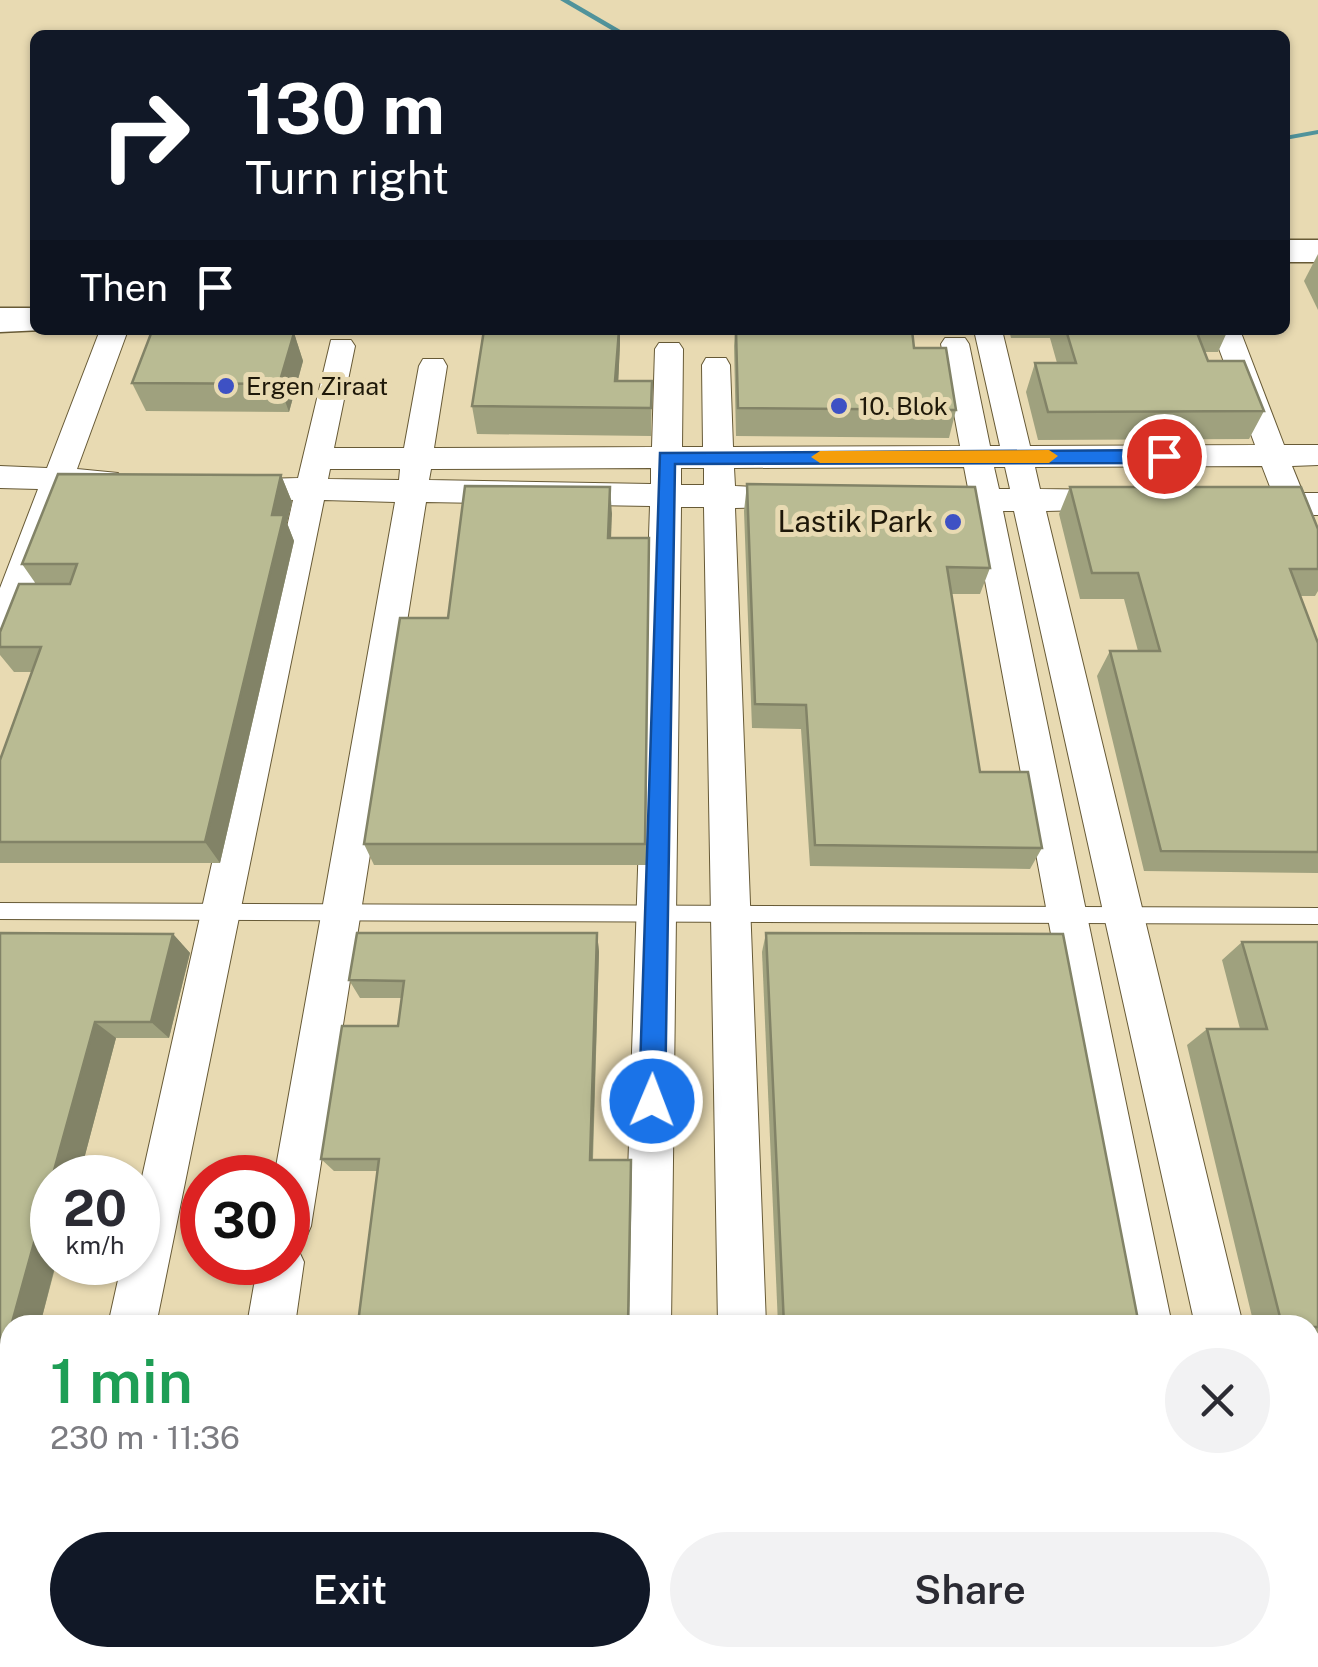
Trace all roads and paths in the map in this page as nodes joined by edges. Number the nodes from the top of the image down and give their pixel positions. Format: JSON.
{"nodes":[{"id":1,"x":1290,"y":251,"type":"edge"},
{"id":2,"x":1318,"y":252,"type":"edge"},
{"id":3,"x":0,"y":320,"type":"edge"},
{"id":4,"x":30,"y":320,"type":"edge"},
{"id":5,"x":112,"y":335,"type":"edge"},
{"id":6,"x":1228,"y":335,"type":"edge"},
{"id":7,"x":971,"y":337,"type":"edge"},
{"id":8,"x":341,"y":346,"type":"dead end"},
{"id":9,"x":669,"y":348,"type":"dead end"},
{"id":10,"x":716,"y":365,"type":"dead end"},
{"id":11,"x":432,"y":366,"type":"dead end"},
{"id":12,"x":977,"y":456,"type":"junction"},
{"id":13,"x":1018,"y":456,"type":"junction"},
{"id":14,"x":1274,"y":456,"type":"junction"},
{"id":15,"x":1318,"y":456,"type":"edge"},
{"id":16,"x":666,"y":458,"type":"junction"},
{"id":17,"x":718,"y":458,"type":"junction"},
{"id":18,"x":313,"y":475,"type":"junction"},
{"id":19,"x":414,"y":476,"type":"junction"},
{"id":20,"x":0,"y":477,"type":"edge"},
{"id":21,"x":58,"y":479,"type":"junction"},
{"id":22,"x":135,"y":483,"type":"edge"},
{"id":23,"x":212,"y":487,"type":"edge"},
{"id":24,"x":665,"y":496,"type":"junction"},
{"id":25,"x":720,"y":497,"type":"junction"},
{"id":26,"x":834,"y":498,"type":"edge"},
{"id":27,"x":890,"y":499,"type":"edge"},
{"id":28,"x":985,"y":500,"type":"junction"},
{"id":29,"x":1028,"y":500,"type":"junction"},
{"id":30,"x":1141,"y":502,"type":"edge"},
{"id":31,"x":1235,"y":503,"type":"edge"},
{"id":32,"x":1305,"y":504,"type":"edge"},
{"id":33,"x":1318,"y":573,"type":"edge"},
{"id":34,"x":0,"y":631,"type":"edge"},
{"id":35,"x":0,"y":911,"type":"edge"},
{"id":36,"x":218,"y":912,"type":"junction"},
{"id":37,"x":341,"y":912,"type":"junction"},
{"id":38,"x":656,"y":914,"type":"junction"},
{"id":39,"x":731,"y":914,"type":"junction"},
{"id":40,"x":1066,"y":915,"type":"junction"},
{"id":41,"x":1124,"y":916,"type":"junction"},
{"id":42,"x":1318,"y":916,"type":"edge"},
{"id":43,"x":300,"y":1155,"type":"edge"},
{"id":44,"x":277,"y":1285,"type":"edge"},
{"id":45,"x":134,"y":1315,"type":"edge"},
{"id":46,"x":273,"y":1315,"type":"edge"},
{"id":47,"x":647,"y":1315,"type":"edge"},
{"id":48,"x":742,"y":1315,"type":"edge"},
{"id":49,"x":1146,"y":1315,"type":"edge"},
{"id":50,"x":1216,"y":1315,"type":"edge"}],
"edges":[{"from":1,"to":2,"type":"main road"},
{"from":3,"to":4,"type":"main road"},
{"from":5,"to":21,"type":"street"},
{"from":6,"to":14,"type":"street"},
{"from":7,"to":12,"type":"street"},
{"from":7,"to":13,"type":"street"},
{"from":8,"to":18,"type":"street"},
{"from":9,"to":16,"type":"street"},
{"from":10,"to":17,"type":"street"},
{"from":11,"to":19,"type":"street"},
{"from":12,"to":13,"type":"street"},
{"from":12,"to":17,"type":"street"},
{"from":12,"to":28,"type":"street"},
{"from":13,"to":14,"type":"street"},
{"from":13,"to":29,"type":"street"},
{"from":14,"to":15,"type":"street"},
{"from":14,"to":32,"type":"street"},
{"from":16,"to":17,"type":"street"},
{"from":16,"to":19,"type":"street"},
{"from":16,"to":24,"type":"street"},
{"from":17,"to":25,"type":"street"},
{"from":18,"to":19,"type":"street"},
{"from":18,"to":23,"type":"street"},
{"from":18,"to":36,"type":"street"},
{"from":19,"to":24,"type":"street"},
{"from":19,"to":37,"type":"street"},
{"from":20,"to":21,"type":"street"},
{"from":21,"to":22,"type":"street"},
{"from":21,"to":34,"type":"street"},
{"from":24,"to":25,"type":"street"},
{"from":24,"to":38,"type":"street"},
{"from":25,"to":26,"type":"street"},
{"from":25,"to":39,"type":"street"},
{"from":27,"to":28,"type":"street"},
{"from":28,"to":29,"type":"street"},
{"from":28,"to":40,"type":"street"},
{"from":29,"to":30,"type":"street"},
{"from":29,"to":41,"type":"street"},
{"from":31,"to":32,"type":"street"},
{"from":32,"to":33,"type":"street"},
{"from":35,"to":36,"type":"lane"},
{"from":36,"to":37,"type":"lane"},
{"from":36,"to":45,"type":"street"},
{"from":37,"to":38,"type":"lane"},
{"from":37,"to":43,"type":"street"},
{"from":38,"to":39,"type":"lane"},
{"from":38,"to":47,"type":"street"},
{"from":39,"to":40,"type":"lane"},
{"from":39,"to":48,"type":"street"},
{"from":40,"to":41,"type":"lane"},
{"from":40,"to":49,"type":"street"},
{"from":41,"to":42,"type":"lane"},
{"from":41,"to":50,"type":"street"},
{"from":44,"to":46,"type":"street"}]}
